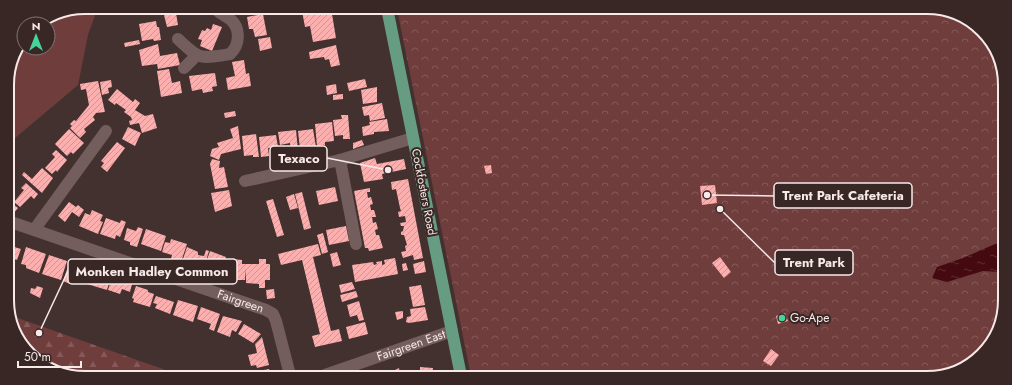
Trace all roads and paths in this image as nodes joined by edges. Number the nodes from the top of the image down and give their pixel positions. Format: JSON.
{"nodes":[{"id":1,"x":222,"y":14,"type":"edge"},
{"id":2,"x":388,"y":14,"type":"edge"},
{"id":3,"x":178,"y":38,"type":"dead end"},
{"id":4,"x":196,"y":56,"type":"junction"},
{"id":5,"x":184,"y":68,"type":"dead end"},
{"id":6,"x":106,"y":131,"type":"dead end"},
{"id":7,"x":413,"y":138,"type":"junction"},
{"id":8,"x":340,"y":160,"type":"junction"},
{"id":9,"x":245,"y":181,"type":"dead end"},
{"id":10,"x":14,"y":223,"type":"edge"},
{"id":11,"x":34,"y":230,"type":"junction"},
{"id":12,"x":356,"y":244,"type":"dead end"},
{"id":13,"x":452,"y":331,"type":"junction"},
{"id":14,"x":289,"y":371,"type":"edge"},
{"id":15,"x":336,"y":371,"type":"edge"},
{"id":16,"x":460,"y":371,"type":"edge"}],
"edges":[{"from":1,"to":4,"type":"street"},
{"from":2,"to":7,"type":"main road","name":"Cockfosters Road"},
{"from":3,"to":4,"type":"street"},
{"from":4,"to":5,"type":"street"},
{"from":6,"to":11,"type":"street"},
{"from":7,"to":8,"type":"street"},
{"from":7,"to":13,"type":"main road","name":"Cockfosters Road"},
{"from":8,"to":9,"type":"street"},
{"from":8,"to":12,"type":"street"},
{"from":10,"to":11,"type":"street","name":"Fairgreen"},
{"from":11,"to":14,"type":"street","name":"Fairgreen"},
{"from":13,"to":15,"type":"street","name":"Fairgreen East"},
{"from":13,"to":16,"type":"main road","name":"Cockfosters Road"}]}
